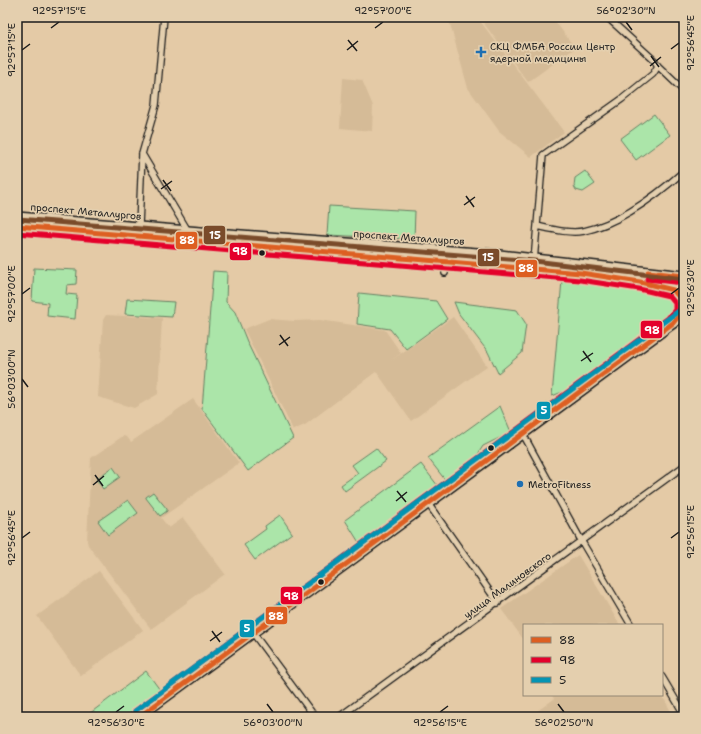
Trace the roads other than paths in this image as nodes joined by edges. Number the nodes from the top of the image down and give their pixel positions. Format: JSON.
{"nodes":[{"id":1,"x":164,"y":17,"type":"edge"},
{"id":2,"x":607,"y":17,"type":"edge"},
{"id":3,"x":658,"y":66,"type":"junction"},
{"id":4,"x":684,"y":91,"type":"edge"},
{"id":5,"x":142,"y":154,"type":"junction"},
{"id":6,"x":684,"y":171,"type":"edge"},
{"id":7,"x":17,"y":217,"type":"edge"},
{"id":8,"x":17,"y":226,"type":"edge"},
{"id":9,"x":537,"y":226,"type":"junction"},
{"id":10,"x":139,"y":231,"type":"junction"},
{"id":11,"x":188,"y":231,"type":"junction"},
{"id":12,"x":226,"y":238,"type":"junction"},
{"id":13,"x":534,"y":258,"type":"junction"},
{"id":14,"x":446,"y":261,"type":"junction"},
{"id":15,"x":533,"y":268,"type":"junction"},
{"id":16,"x":445,"y":273,"type":"dead end"},
{"id":17,"x":684,"y":276,"type":"edge"},
{"id":18,"x":640,"y":282,"type":"junction"},
{"id":19,"x":684,"y":286,"type":"edge"},
{"id":20,"x":684,"y":316,"type":"edge"},
{"id":21,"x":674,"y":323,"type":"junction"},
{"id":22,"x":523,"y":434,"type":"junction"},
{"id":23,"x":684,"y":466,"type":"edge"},
{"id":24,"x":429,"y":504,"type":"junction"},
{"id":25,"x":582,"y":542,"type":"junction"},
{"id":26,"x":498,"y":603,"type":"junction"},
{"id":27,"x":630,"y":624,"type":"edge"},
{"id":28,"x":253,"y":634,"type":"junction"},
{"id":29,"x":663,"y":679,"type":"edge"},
{"id":30,"x":684,"y":714,"type":"edge"},
{"id":31,"x":139,"y":717,"type":"edge"},
{"id":32,"x":315,"y":717,"type":"edge"},
{"id":33,"x":339,"y":717,"type":"edge"}],
"edges":[{"from":1,"to":5,"type":"street"},
{"from":2,"to":3,"type":"street"},
{"from":3,"to":4,"type":"street"},
{"from":3,"to":9,"type":"street"},
{"from":5,"to":10,"type":"street"},
{"from":5,"to":11,"type":"street"},
{"from":6,"to":9,"type":"street"},
{"from":7,"to":10,"type":"main road","name":"проспект Металлургов"},
{"from":8,"to":10,"type":"main road","name":"проспект Металлургов"},
{"from":9,"to":13,"type":"street"},
{"from":10,"to":11,"type":"main road","name":"проспект Металлургов"},
{"from":10,"to":12,"type":"main road","name":"проспект Металлургов"},
{"from":11,"to":12,"type":"main road","name":"проспект Металлургов"},
{"from":12,"to":13,"type":"main road","name":"проспект Металлургов"},
{"from":12,"to":14,"type":"main road","name":"проспект Металлургов"},
{"from":13,"to":15,"type":"street"},
{"from":13,"to":17,"type":"main road","name":"проспект Металлургов"},
{"from":14,"to":15,"type":"main road","name":"проспект Металлургов"},
{"from":14,"to":16,"type":"street"},
{"from":15,"to":18,"type":"main road","name":"проспект Металлургов"},
{"from":18,"to":19,"type":"main road","name":"проспект Металлургов"},
{"from":18,"to":21,"type":"main road"},
{"from":20,"to":21,"type":"main road"},
{"from":21,"to":22,"type":"main road"},
{"from":22,"to":24,"type":"main road"},
{"from":22,"to":25,"type":"street"},
{"from":23,"to":25,"type":"street","name":"улица Малиновского"},
{"from":24,"to":26,"type":"street"},
{"from":24,"to":28,"type":"main road"},
{"from":25,"to":26,"type":"street","name":"улица Малиновского"},
{"from":25,"to":27,"type":"street"},
{"from":26,"to":33,"type":"street","name":"улица Малиновского"},
{"from":28,"to":31,"type":"main road"},
{"from":28,"to":32,"type":"street"},
{"from":29,"to":30,"type":"street"}]}
